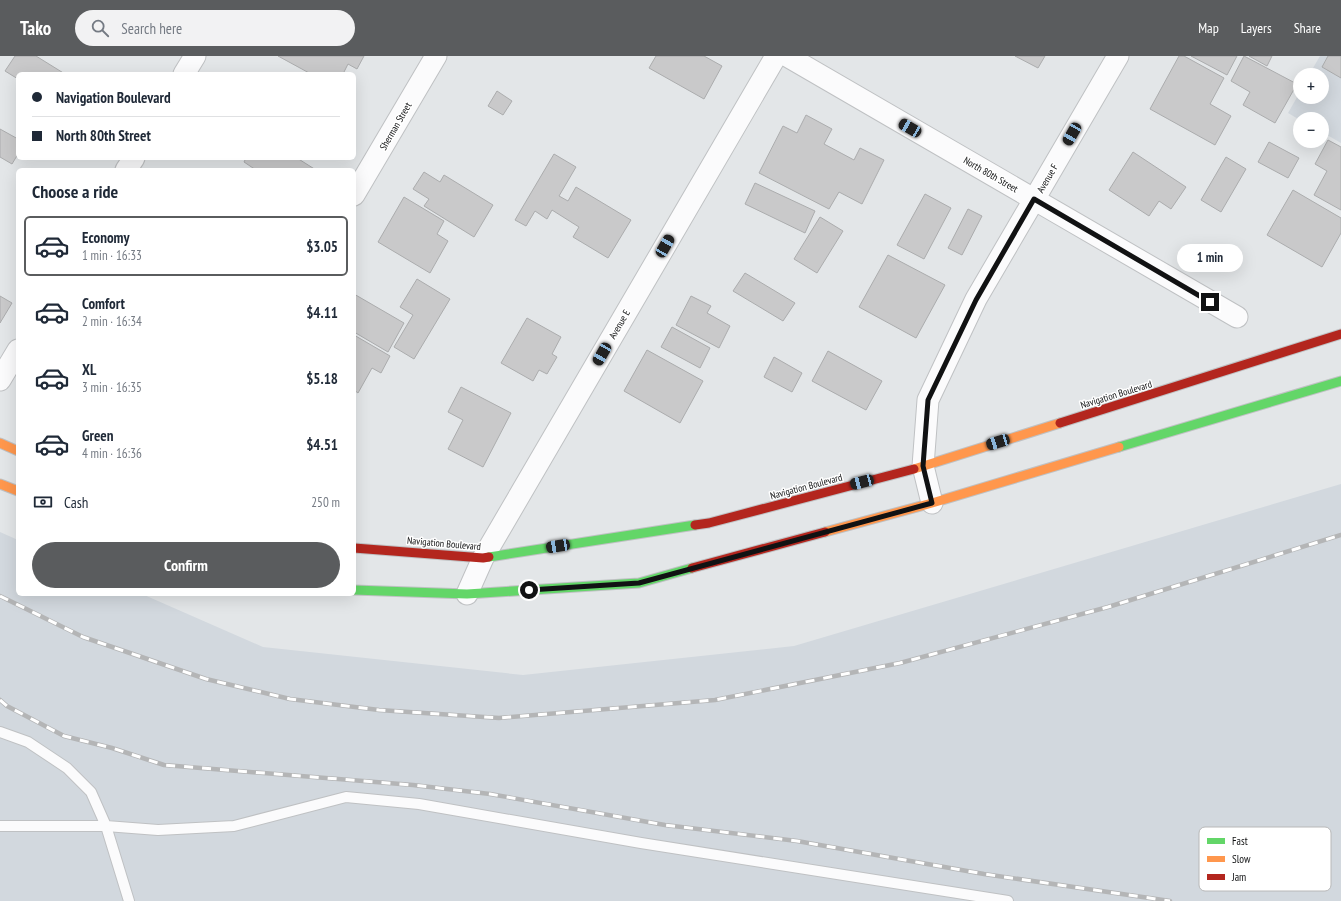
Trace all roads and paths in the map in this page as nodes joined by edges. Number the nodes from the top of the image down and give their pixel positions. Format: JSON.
{"nodes":[{"id":1,"x":195,"y":56,"type":"edge"},
{"id":2,"x":436,"y":56,"type":"edge"},
{"id":3,"x":776,"y":56,"type":"edge"},
{"id":4,"x":787,"y":56,"type":"edge"},
{"id":5,"x":1118,"y":56,"type":"edge"},
{"id":6,"x":185,"y":72,"type":"edge"},
{"id":7,"x":356,"y":192,"type":"edge"},
{"id":8,"x":1034,"y":199,"type":"junction"},
{"id":9,"x":1237,"y":318,"type":"dead end"},
{"id":10,"x":1341,"y":334,"type":"edge"},
{"id":11,"x":16,"y":353,"type":"edge"},
{"id":12,"x":0,"y":380,"type":"edge"},
{"id":13,"x":1341,"y":381,"type":"edge"},
{"id":14,"x":0,"y":443,"type":"edge"},
{"id":15,"x":16,"y":450,"type":"edge"},
{"id":16,"x":923,"y":466,"type":"junction"},
{"id":17,"x":0,"y":484,"type":"edge"},
{"id":18,"x":16,"y":490,"type":"edge"},
{"id":19,"x":932,"y":503,"type":"junction"},
{"id":20,"x":356,"y":548,"type":"edge"},
{"id":21,"x":483,"y":558,"type":"junction"},
{"id":22,"x":356,"y":590,"type":"edge"},
{"id":23,"x":466,"y":594,"type":"junction"},
{"id":24,"x":0,"y":732,"type":"edge"},
{"id":25,"x":0,"y":826,"type":"edge"},
{"id":26,"x":106,"y":826,"type":"junction"},
{"id":27,"x":129,"y":901,"type":"edge"},
{"id":28,"x":1008,"y":901,"type":"edge"}],
"edges":[{"from":1,"to":6,"type":"street"},
{"from":2,"to":7,"type":"street","name":"Sherman Street"},
{"from":3,"to":21,"type":"street","name":"Avenue E"},
{"from":4,"to":8,"type":"street","name":"North 80th Street"},
{"from":5,"to":8,"type":"street","name":"Avenue F"},
{"from":8,"to":9,"type":"street","name":"North 80th Street"},
{"from":8,"to":16,"type":"street","name":"Avenue F"},
{"from":10,"to":16,"type":"main road","name":"Navigation Boulevard"},
{"from":11,"to":12,"type":"street"},
{"from":13,"to":19,"type":"main road"},
{"from":14,"to":15,"type":"main road"},
{"from":16,"to":19,"type":"street","name":"Avenue F"},
{"from":16,"to":21,"type":"main road","name":"Navigation Boulevard"},
{"from":17,"to":18,"type":"main road"},
{"from":19,"to":23,"type":"main road"},
{"from":20,"to":21,"type":"main road","name":"Navigation Boulevard"},
{"from":21,"to":23,"type":"street","name":"Avenue E"},
{"from":22,"to":23,"type":"main road"},
{"from":24,"to":26,"type":"lane"},
{"from":25,"to":26,"type":"lane"},
{"from":26,"to":27,"type":"lane"},
{"from":26,"to":28,"type":"lane"}]}
